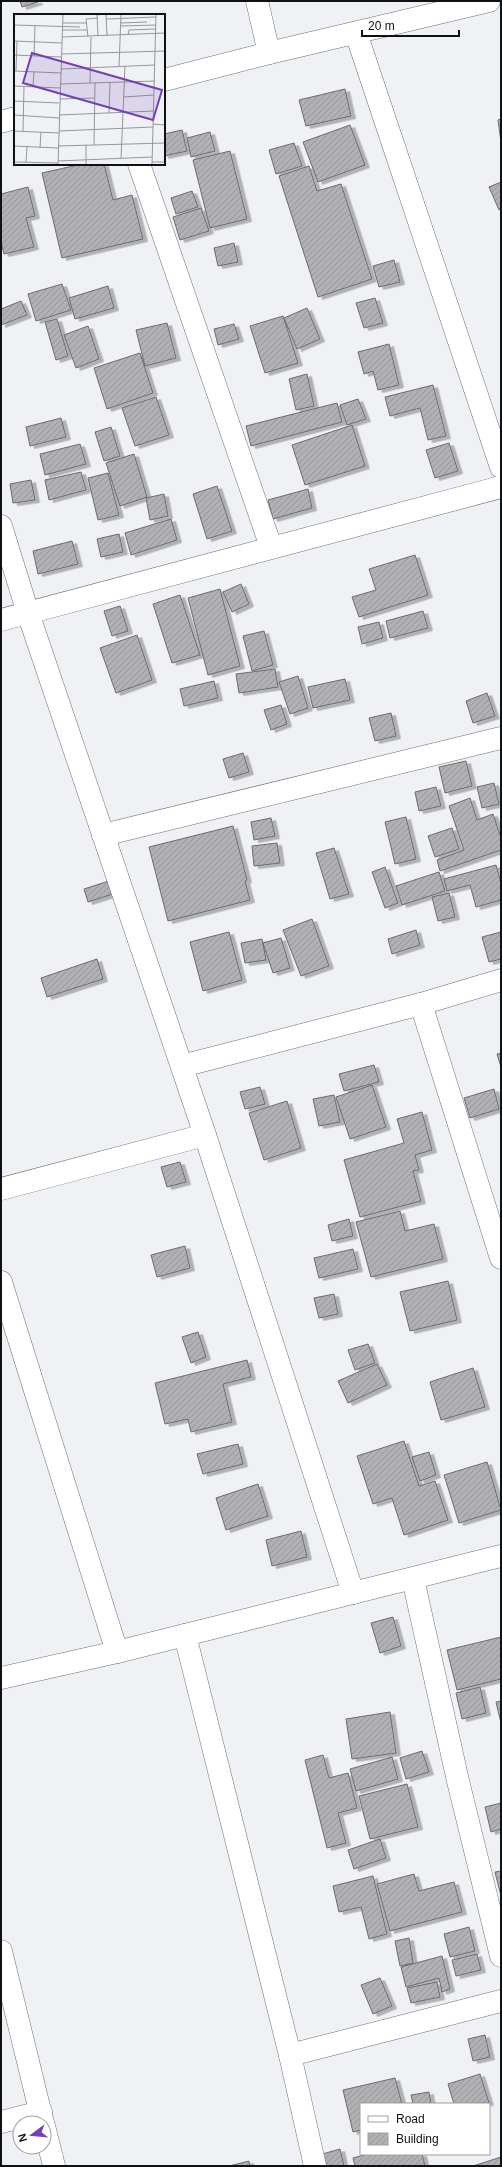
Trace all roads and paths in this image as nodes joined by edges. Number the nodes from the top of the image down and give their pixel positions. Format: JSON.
{"nodes":[{"id":1,"x":256,"y":1,"type":"edge"},
{"id":2,"x":488,"y":1,"type":"edge"},
{"id":3,"x":356,"y":34,"type":"junction"},
{"id":4,"x":269,"y":52,"type":"junction"},
{"id":5,"x":165,"y":80,"type":"edge"},
{"id":6,"x":14,"y":118,"type":"edge"},
{"id":7,"x":1,"y":122,"type":"edge"},
{"id":8,"x":139,"y":165,"type":"edge"},
{"id":9,"x":501,"y":467,"type":"edge"},
{"id":10,"x":501,"y":487,"type":"edge"},
{"id":11,"x":1,"y":526,"type":"edge"},
{"id":12,"x":271,"y":547,"type":"junction"},
{"id":13,"x":28,"y":613,"type":"junction"},
{"id":14,"x":1,"y":620,"type":"edge"},
{"id":15,"x":501,"y":738,"type":"edge"},
{"id":16,"x":103,"y":836,"type":"junction"},
{"id":17,"x":501,"y":980,"type":"edge"},
{"id":18,"x":421,"y":1004,"type":"junction"},
{"id":19,"x":182,"y":1066,"type":"junction"},
{"id":20,"x":205,"y":1135,"type":"junction"},
{"id":21,"x":1,"y":1188,"type":"edge"},
{"id":22,"x":501,"y":1258,"type":"edge"},
{"id":23,"x":1,"y":1282,"type":"edge"},
{"id":24,"x":501,"y":1556,"type":"edge"},
{"id":25,"x":413,"y":1579,"type":"junction"},
{"id":26,"x":353,"y":1593,"type":"junction"},
{"id":27,"x":184,"y":1635,"type":"junction"},
{"id":28,"x":118,"y":1652,"type":"junction"},
{"id":29,"x":1,"y":1678,"type":"edge"},
{"id":30,"x":1,"y":1951,"type":"edge"},
{"id":31,"x":501,"y":1956,"type":"edge"},
{"id":32,"x":501,"y":2000,"type":"edge"},
{"id":33,"x":290,"y":2055,"type":"junction"},
{"id":34,"x":42,"y":2115,"type":"edge"},
{"id":35,"x":12,"y":2121,"type":"edge"},
{"id":36,"x":1,"y":2122,"type":"edge"},
{"id":37,"x":51,"y":2155,"type":"edge"},
{"id":38,"x":54,"y":2166,"type":"edge"},
{"id":39,"x":315,"y":2166,"type":"edge"}],
"edges":[{"from":1,"to":4,"type":"street"},
{"from":2,"to":3,"type":"street"},
{"from":3,"to":4,"type":"street"},
{"from":3,"to":9,"type":"street"},
{"from":4,"to":5,"type":"street"},
{"from":6,"to":7,"type":"street"},
{"from":8,"to":12,"type":"street"},
{"from":10,"to":12,"type":"street"},
{"from":11,"to":13,"type":"street"},
{"from":12,"to":13,"type":"street"},
{"from":13,"to":14,"type":"street"},
{"from":13,"to":16,"type":"street"},
{"from":15,"to":16,"type":"street"},
{"from":16,"to":19,"type":"street"},
{"from":17,"to":18,"type":"street"},
{"from":18,"to":19,"type":"street"},
{"from":18,"to":22,"type":"street"},
{"from":19,"to":20,"type":"street"},
{"from":20,"to":21,"type":"street"},
{"from":20,"to":26,"type":"street"},
{"from":23,"to":28,"type":"street"},
{"from":24,"to":25,"type":"street"},
{"from":25,"to":26,"type":"street"},
{"from":25,"to":31,"type":"street"},
{"from":26,"to":27,"type":"street"},
{"from":27,"to":28,"type":"street"},
{"from":27,"to":33,"type":"street"},
{"from":28,"to":29,"type":"street"},
{"from":30,"to":34,"type":"street"},
{"from":32,"to":33,"type":"street"},
{"from":33,"to":39,"type":"street"},
{"from":35,"to":36,"type":"street"},
{"from":37,"to":38,"type":"street"}]}
